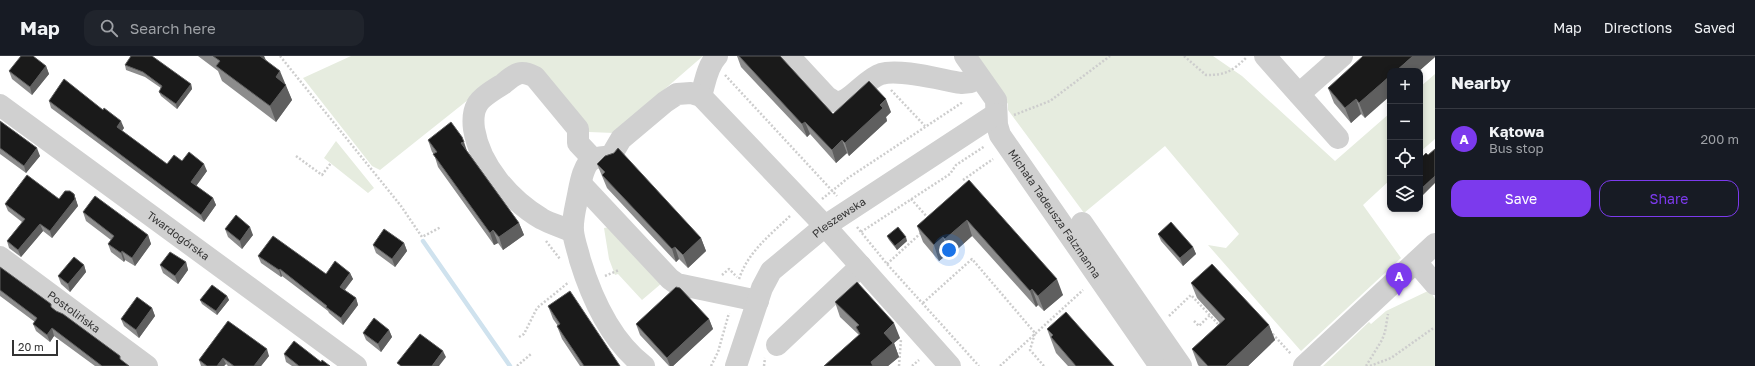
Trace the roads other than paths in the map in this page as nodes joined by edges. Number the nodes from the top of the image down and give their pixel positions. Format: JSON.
{"nodes":[{"id":1,"x":789,"y":56,"type":"edge"},
{"id":2,"x":965,"y":56,"type":"edge"},
{"id":3,"x":1265,"y":56,"type":"edge"},
{"id":4,"x":1342,"y":56,"type":"edge"},
{"id":5,"x":715,"y":58,"type":"edge"},
{"id":6,"x":983,"y":82,"type":"junction"},
{"id":7,"x":1299,"y":94,"type":"junction"},
{"id":8,"x":701,"y":96,"type":"junction"},
{"id":9,"x":0,"y":105,"type":"edge"},
{"id":10,"x":1002,"y":122,"type":"junction"},
{"id":11,"x":1338,"y":138,"type":"dead end"},
{"id":12,"x":593,"y":159,"type":"junction"},
{"id":13,"x":581,"y":184,"type":"junction"},
{"id":14,"x":1082,"y":223,"type":"dead end"},
{"id":15,"x":825,"y":226,"type":"junction"},
{"id":16,"x":573,"y":232,"type":"junction"},
{"id":17,"x":1435,"y":244,"type":"edge"},
{"id":18,"x":0,"y":257,"type":"edge"},
{"id":19,"x":1416,"y":262,"type":"junction"},
{"id":20,"x":861,"y":266,"type":"junction"},
{"id":21,"x":1435,"y":284,"type":"edge"},
{"id":22,"x":758,"y":301,"type":"junction"},
{"id":23,"x":778,"y":345,"type":"dead end"},
{"id":24,"x":147,"y":366,"type":"edge"},
{"id":25,"x":356,"y":366,"type":"edge"},
{"id":26,"x":644,"y":366,"type":"edge"},
{"id":27,"x":736,"y":366,"type":"edge"},
{"id":28,"x":950,"y":366,"type":"edge"},
{"id":29,"x":1160,"y":366,"type":"edge"},
{"id":30,"x":1181,"y":366,"type":"edge"},
{"id":31,"x":1304,"y":366,"type":"edge"}],
"edges":[{"from":1,"to":6,"type":"street"},
{"from":2,"to":6,"type":"street","name":"Michała Tadeusza Falzmanna"},
{"from":3,"to":7,"type":"street"},
{"from":4,"to":7,"type":"street"},
{"from":5,"to":8,"type":"street"},
{"from":6,"to":10,"type":"street","name":"Michała Tadeusza Falzmanna"},
{"from":7,"to":11,"type":"street"},
{"from":8,"to":12,"type":"street"},
{"from":8,"to":15,"type":"street"},
{"from":9,"to":25,"type":"street","name":"Twardogórska"},
{"from":10,"to":15,"type":"street","name":"Pleszewska"},
{"from":10,"to":29,"type":"street","name":"Michała Tadeusza Falzmanna"},
{"from":12,"to":13,"type":"street"},
{"from":12,"to":16,"type":"street"},
{"from":13,"to":16,"type":"street"},
{"from":13,"to":22,"type":"street"},
{"from":14,"to":30,"type":"street"},
{"from":15,"to":20,"type":"street"},
{"from":15,"to":22,"type":"street","name":"Pleszewska"},
{"from":16,"to":26,"type":"street"},
{"from":17,"to":19,"type":"street"},
{"from":18,"to":24,"type":"street","name":"Postolińska"},
{"from":19,"to":21,"type":"street"},
{"from":19,"to":31,"type":"street"},
{"from":20,"to":23,"type":"street"},
{"from":20,"to":28,"type":"street"},
{"from":22,"to":27,"type":"street","name":"Pleszewska"}]}
